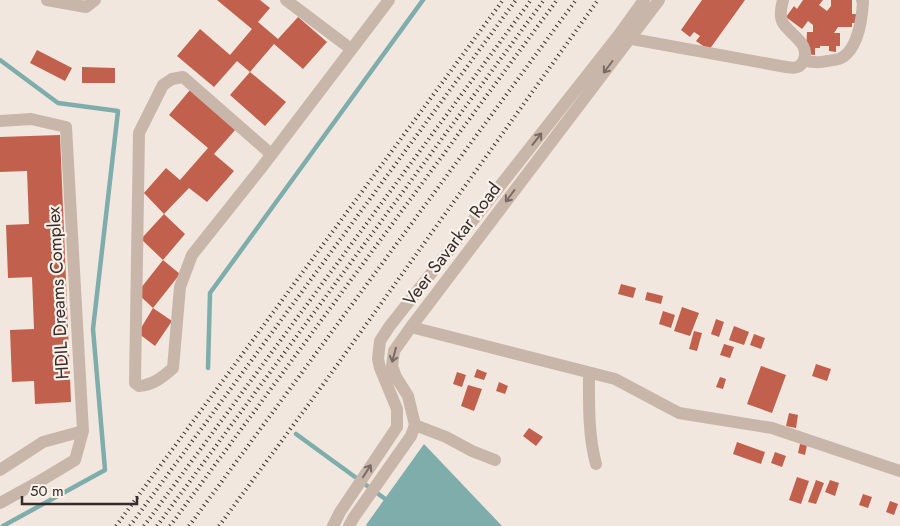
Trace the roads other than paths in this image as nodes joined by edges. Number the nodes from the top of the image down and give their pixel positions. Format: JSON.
{"nodes":[{"id":1,"x":47,"y":0,"type":"edge"},
{"id":2,"x":95,"y":0,"type":"edge"},
{"id":3,"x":286,"y":0,"type":"edge"},
{"id":4,"x":388,"y":0,"type":"edge"},
{"id":5,"x":644,"y":0,"type":"edge"},
{"id":6,"x":659,"y":0,"type":"edge"},
{"id":7,"x":783,"y":0,"type":"edge"},
{"id":8,"x":862,"y":0,"type":"edge"},
{"id":9,"x":624,"y":38,"type":"junction"},
{"id":10,"x":351,"y":49,"type":"junction"},
{"id":11,"x":804,"y":60,"type":"junction"},
{"id":12,"x":0,"y":121,"type":"edge"},
{"id":13,"x":272,"y":154,"type":"junction"},
{"id":14,"x":410,"y":327,"type":"junction"},
{"id":15,"x":589,"y":373,"type":"junction"},
{"id":16,"x":413,"y":430,"type":"junction"},
{"id":17,"x":83,"y":431,"type":"junction"},
{"id":18,"x":495,"y":460,"type":"dead end"},
{"id":19,"x":596,"y":464,"type":"dead end"},
{"id":20,"x":0,"y":470,"type":"edge"},
{"id":21,"x":900,"y":471,"type":"edge"},
{"id":22,"x":0,"y":503,"type":"edge"},
{"id":23,"x":351,"y":521,"type":"edge"},
{"id":24,"x":333,"y":526,"type":"edge"}],
"edges":[{"from":1,"to":2,"type":"street"},
{"from":3,"to":10,"type":"street"},
{"from":4,"to":10,"type":"street"},
{"from":5,"to":9,"type":"street","name":"Veer Savarkar Road"},
{"from":6,"to":9,"type":"street","name":"Veer Savarkar Road"},
{"from":7,"to":11,"type":"street"},
{"from":8,"to":11,"type":"street"},
{"from":9,"to":11,"type":"street"},
{"from":9,"to":14,"type":"street","name":"Veer Savarkar Road","one_way":true},
{"from":24,"to":9,"type":"street","name":"Veer Savarkar Road","one_way":true},
{"from":10,"to":13,"type":"street"},
{"from":12,"to":17,"type":"street","name":"HDIL Dreams Complex"},
{"from":13,"to":13,"type":"street"},
{"from":14,"to":15,"type":"street"},
{"from":14,"to":16,"type":"street","name":"Veer Savarkar Road","one_way":true},
{"from":15,"to":19,"type":"street"},
{"from":15,"to":21,"type":"street"},
{"from":16,"to":18,"type":"street"},
{"from":16,"to":23,"type":"street"},
{"from":17,"to":20,"type":"street"},
{"from":17,"to":22,"type":"street"}]}
